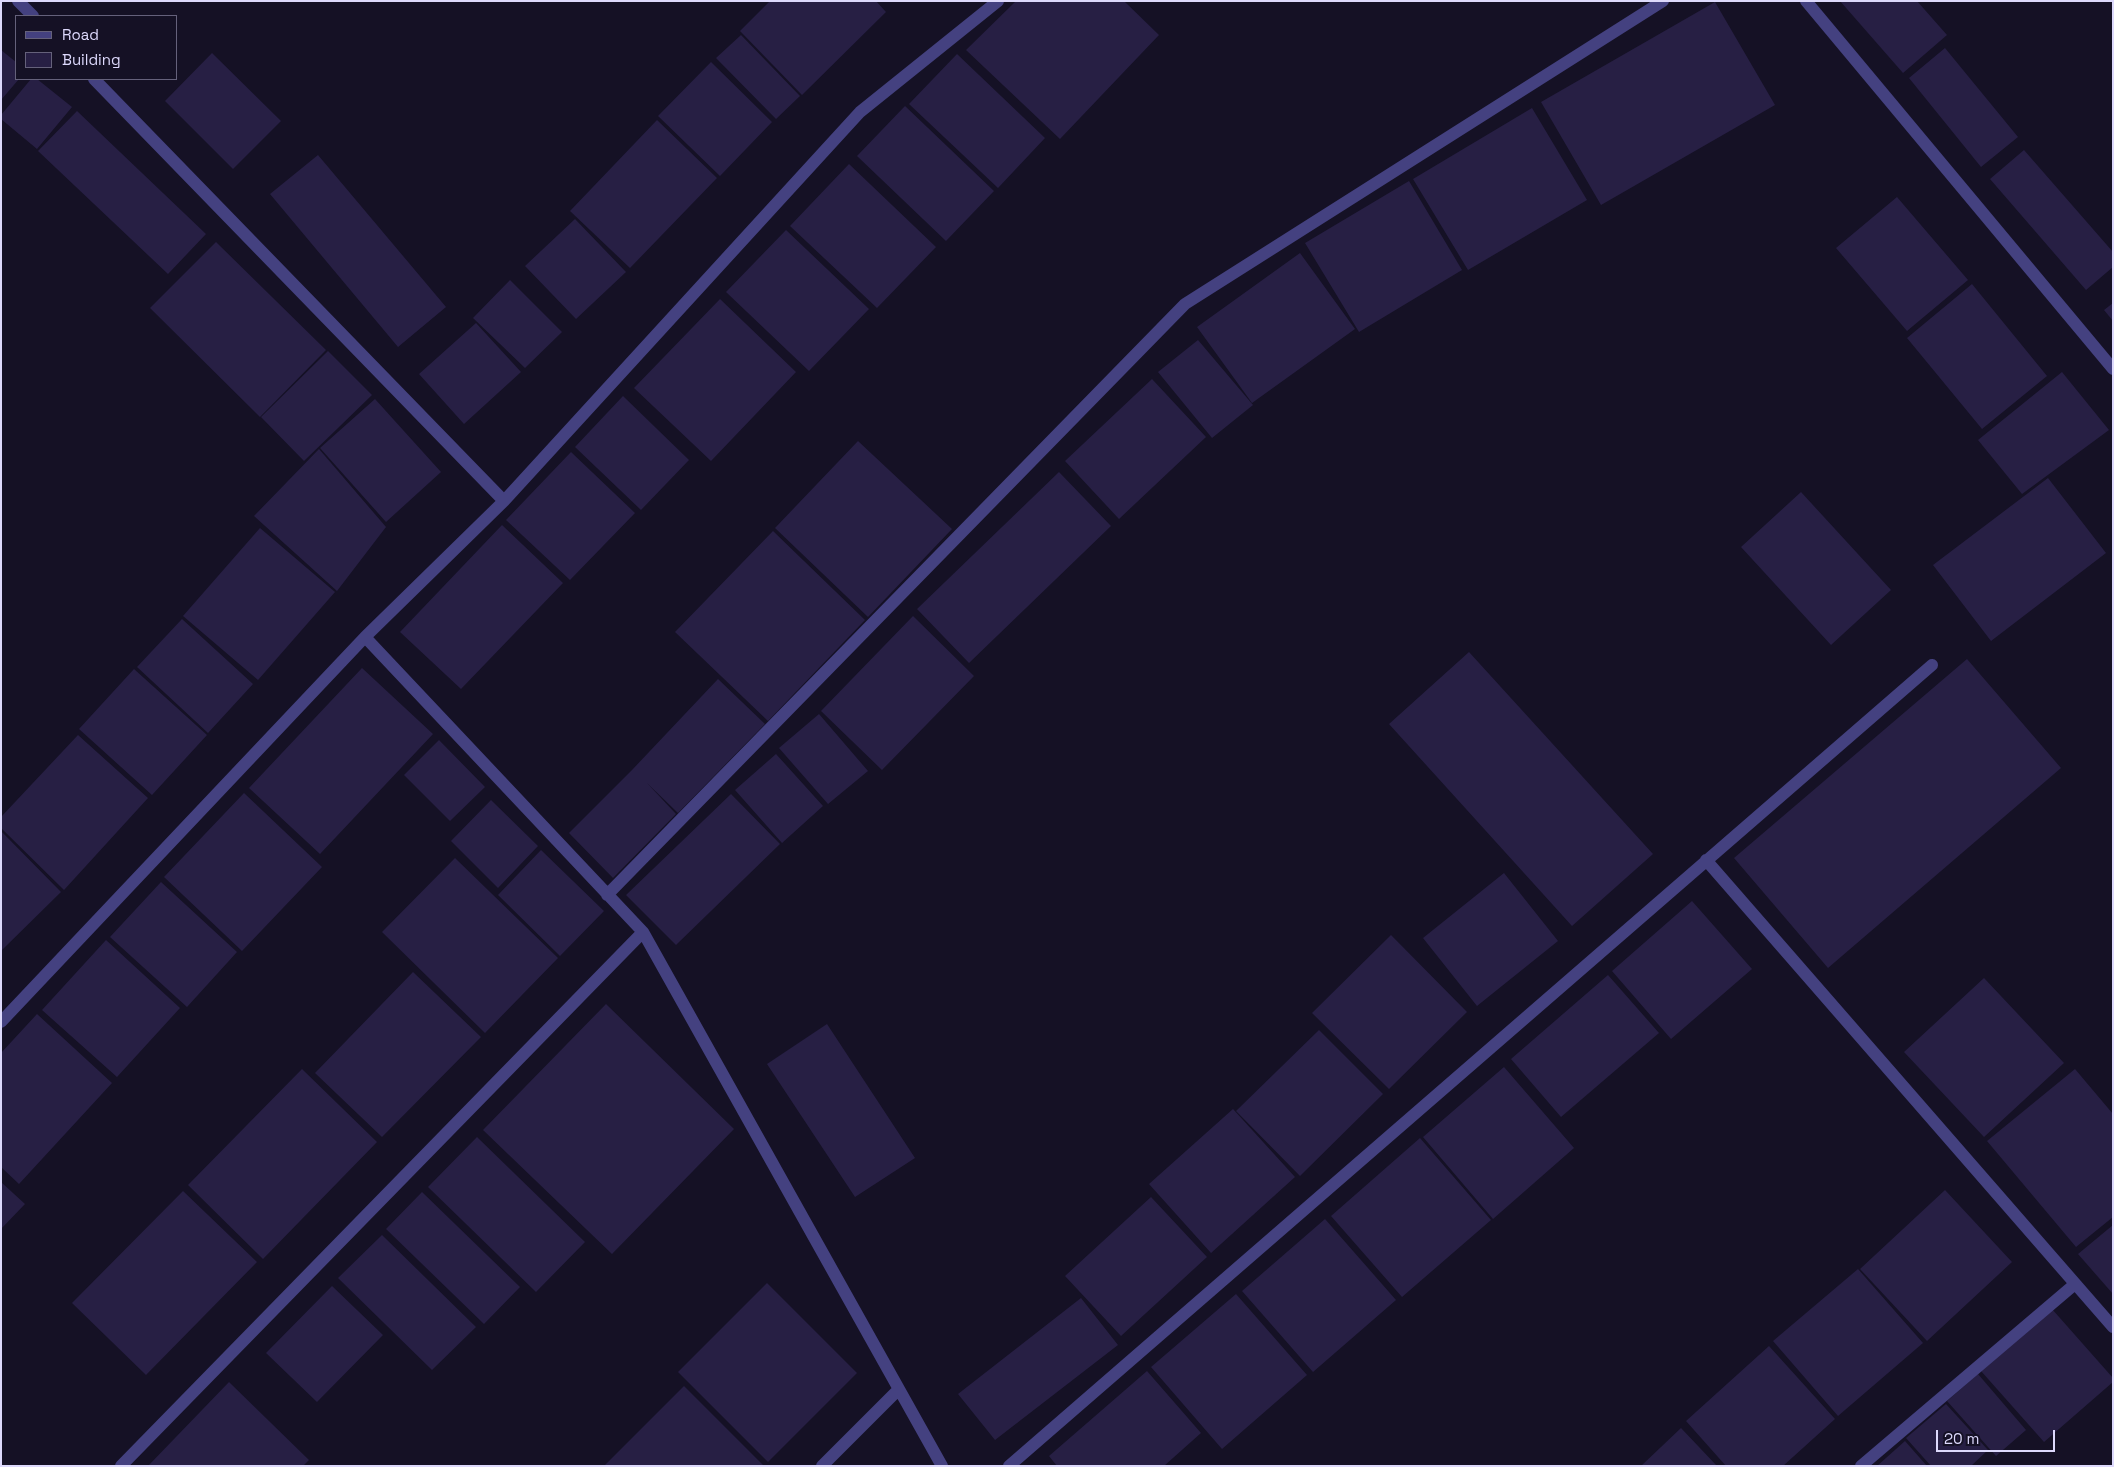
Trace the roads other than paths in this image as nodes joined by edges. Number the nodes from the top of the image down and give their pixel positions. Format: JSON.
{"nodes":[{"id":1,"x":18,"y":1,"type":"edge"},
{"id":2,"x":998,"y":1,"type":"edge"},
{"id":3,"x":1663,"y":1,"type":"edge"},
{"id":4,"x":1806,"y":1,"type":"edge"},
{"id":5,"x":32,"y":15,"type":"edge"},
{"id":6,"x":95,"y":80,"type":"edge"},
{"id":7,"x":2113,"y":369,"type":"edge"},
{"id":8,"x":504,"y":502,"type":"junction"},
{"id":9,"x":365,"y":637,"type":"junction"},
{"id":10,"x":1932,"y":665,"type":"dead end"},
{"id":11,"x":1706,"y":860,"type":"junction"},
{"id":12,"x":607,"y":895,"type":"junction"},
{"id":13,"x":643,"y":932,"type":"junction"},
{"id":14,"x":1,"y":1022,"type":"edge"},
{"id":15,"x":2075,"y":1284,"type":"junction"},
{"id":16,"x":2113,"y":1327,"type":"edge"},
{"id":17,"x":899,"y":1389,"type":"junction"},
{"id":18,"x":121,"y":1466,"type":"edge"},
{"id":19,"x":822,"y":1466,"type":"edge"},
{"id":20,"x":942,"y":1466,"type":"edge"},
{"id":21,"x":1009,"y":1466,"type":"edge"},
{"id":22,"x":1861,"y":1466,"type":"edge"}],
"edges":[{"from":1,"to":5,"type":"street"},
{"from":2,"to":8,"type":"street"},
{"from":3,"to":12,"type":"street"},
{"from":4,"to":7,"type":"street"},
{"from":6,"to":8,"type":"street"},
{"from":8,"to":9,"type":"street"},
{"from":9,"to":12,"type":"street"},
{"from":9,"to":14,"type":"street"},
{"from":10,"to":11,"type":"street"},
{"from":11,"to":15,"type":"street"},
{"from":11,"to":21,"type":"street"},
{"from":12,"to":13,"type":"street"},
{"from":13,"to":17,"type":"street"},
{"from":13,"to":18,"type":"street"},
{"from":15,"to":16,"type":"street"},
{"from":15,"to":22,"type":"street"},
{"from":17,"to":19,"type":"street"},
{"from":17,"to":20,"type":"street"}]}
